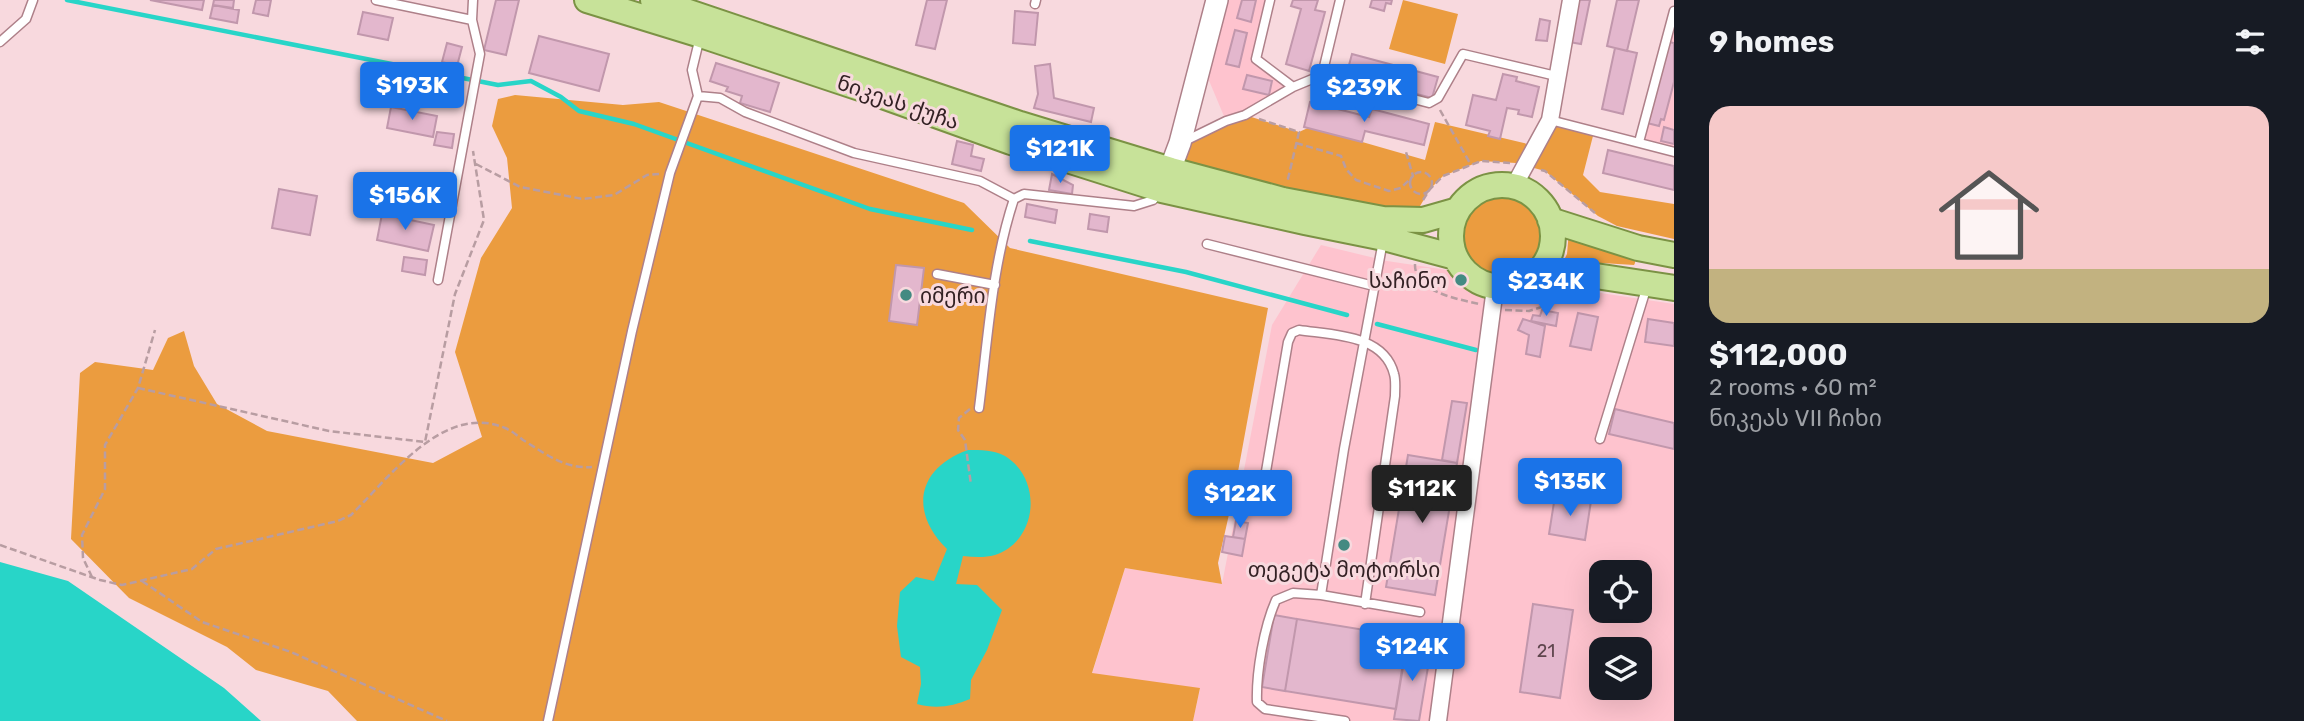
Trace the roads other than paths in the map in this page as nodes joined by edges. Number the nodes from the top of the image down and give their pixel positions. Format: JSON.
{"nodes":[{"id":1,"x":33,"y":0,"type":"edge"},
{"id":2,"x":376,"y":0,"type":"edge"},
{"id":3,"x":473,"y":0,"type":"edge"},
{"id":4,"x":587,"y":0,"type":"edge"},
{"id":5,"x":653,"y":0,"type":"edge"},
{"id":6,"x":1217,"y":0,"type":"edge"},
{"id":7,"x":1270,"y":0,"type":"edge"},
{"id":8,"x":1340,"y":0,"type":"edge"},
{"id":9,"x":1571,"y":0,"type":"edge"},
{"id":10,"x":1674,"y":11,"type":"edge"},
{"id":11,"x":472,"y":20,"type":"junction"},
{"id":12,"x":701,"y":34,"type":"junction"},
{"id":13,"x":0,"y":42,"type":"edge"},
{"id":14,"x":1322,"y":75,"type":"junction"},
{"id":15,"x":1556,"y":76,"type":"junction"},
{"id":16,"x":1293,"y":88,"type":"junction"},
{"id":17,"x":698,"y":96,"type":"junction"},
{"id":18,"x":1550,"y":120,"type":"junction"},
{"id":19,"x":1639,"y":142,"type":"junction"},
{"id":20,"x":1180,"y":144,"type":"junction"},
{"id":21,"x":1674,"y":152,"type":"edge"},
{"id":22,"x":1519,"y":176,"type":"junction"},
{"id":23,"x":1166,"y":180,"type":"junction"},
{"id":24,"x":1014,"y":199,"type":"junction"},
{"id":25,"x":1458,"y":210,"type":"junction"},
{"id":26,"x":1550,"y":220,"type":"junction"},
{"id":27,"x":1384,"y":238,"type":"junction"},
{"id":28,"x":1207,"y":244,"type":"dead end"},
{"id":29,"x":1674,"y":255,"type":"edge"},
{"id":30,"x":1455,"y":257,"type":"junction"},
{"id":31,"x":1542,"y":268,"type":"junction"},
{"id":32,"x":937,"y":274,"type":"dead end"},
{"id":33,"x":438,"y":280,"type":"dead end"},
{"id":34,"x":1647,"y":284,"type":"junction"},
{"id":35,"x":995,"y":285,"type":"junction"},
{"id":36,"x":1374,"y":286,"type":"junction"},
{"id":37,"x":1674,"y":288,"type":"edge"},
{"id":38,"x":1494,"y":297,"type":"junction"},
{"id":39,"x":1363,"y":340,"type":"junction"},
{"id":40,"x":979,"y":408,"type":"road end"},
{"id":41,"x":1600,"y":439,"type":"dead end"},
{"id":42,"x":1262,"y":495,"type":"dead end"},
{"id":43,"x":1321,"y":595,"type":"junction"},
{"id":44,"x":1365,"y":604,"type":"junction"},
{"id":45,"x":1420,"y":612,"type":"dead end"},
{"id":46,"x":548,"y":721,"type":"edge"},
{"id":47,"x":1345,"y":721,"type":"edge"},
{"id":48,"x":1438,"y":721,"type":"edge"}],
"edges":[{"from":1,"to":13,"type":"lane"},
{"from":2,"to":11,"type":"lane"},
{"from":3,"to":11,"type":"lane"},
{"from":4,"to":12,"type":"main road","name":"ნიკეას ქუჩა"},
{"from":5,"to":23,"type":"main road","name":"ნიკეას ქუჩა"},
{"from":6,"to":20,"type":"main road"},
{"from":7,"to":16,"type":"lane"},
{"from":8,"to":14,"type":"lane"},
{"from":9,"to":15,"type":"street"},
{"from":10,"to":19,"type":"lane"},
{"from":11,"to":33,"type":"lane"},
{"from":12,"to":17,"type":"lane"},
{"from":12,"to":23,"type":"main road","name":"ნიკეას ქუჩა"},
{"from":14,"to":15,"type":"lane"},
{"from":14,"to":16,"type":"lane"},
{"from":15,"to":18,"type":"street"},
{"from":16,"to":20,"type":"lane"},
{"from":17,"to":24,"type":"lane"},
{"from":17,"to":46,"type":"lane"},
{"from":18,"to":19,"type":"lane"},
{"from":18,"to":22,"type":"street"},
{"from":19,"to":21,"type":"lane"},
{"from":20,"to":23,"type":"main road"},
{"from":22,"to":25,"type":"main road","name":"ნიკეას ქუჩა"},
{"from":22,"to":26,"type":"main road"},
{"from":23,"to":24,"type":"lane"},
{"from":23,"to":25,"type":"main road","name":"ნიკეას ქუჩა"},
{"from":23,"to":27,"type":"main road","name":"ნიკეას ქუჩა"},
{"from":24,"to":35,"type":"lane"},
{"from":25,"to":30,"type":"main road"},
{"from":26,"to":29,"type":"main road"},
{"from":26,"to":31,"type":"main road"},
{"from":27,"to":30,"type":"main road","name":"ნიკეას ქუჩა"},
{"from":27,"to":36,"type":"lane"},
{"from":28,"to":36,"type":"lane"},
{"from":30,"to":38,"type":"main road"},
{"from":31,"to":34,"type":"main road"},
{"from":31,"to":38,"type":"main road"},
{"from":32,"to":35,"type":"lane"},
{"from":34,"to":37,"type":"main road"},
{"from":34,"to":41,"type":"lane"},
{"from":35,"to":40,"type":"lane"},
{"from":36,"to":39,"type":"lane"},
{"from":38,"to":48,"type":"street"},
{"from":39,"to":42,"type":"lane"},
{"from":39,"to":43,"type":"lane"},
{"from":39,"to":44,"type":"lane"},
{"from":43,"to":44,"type":"lane"},
{"from":43,"to":47,"type":"lane"},
{"from":44,"to":45,"type":"lane"}]}
